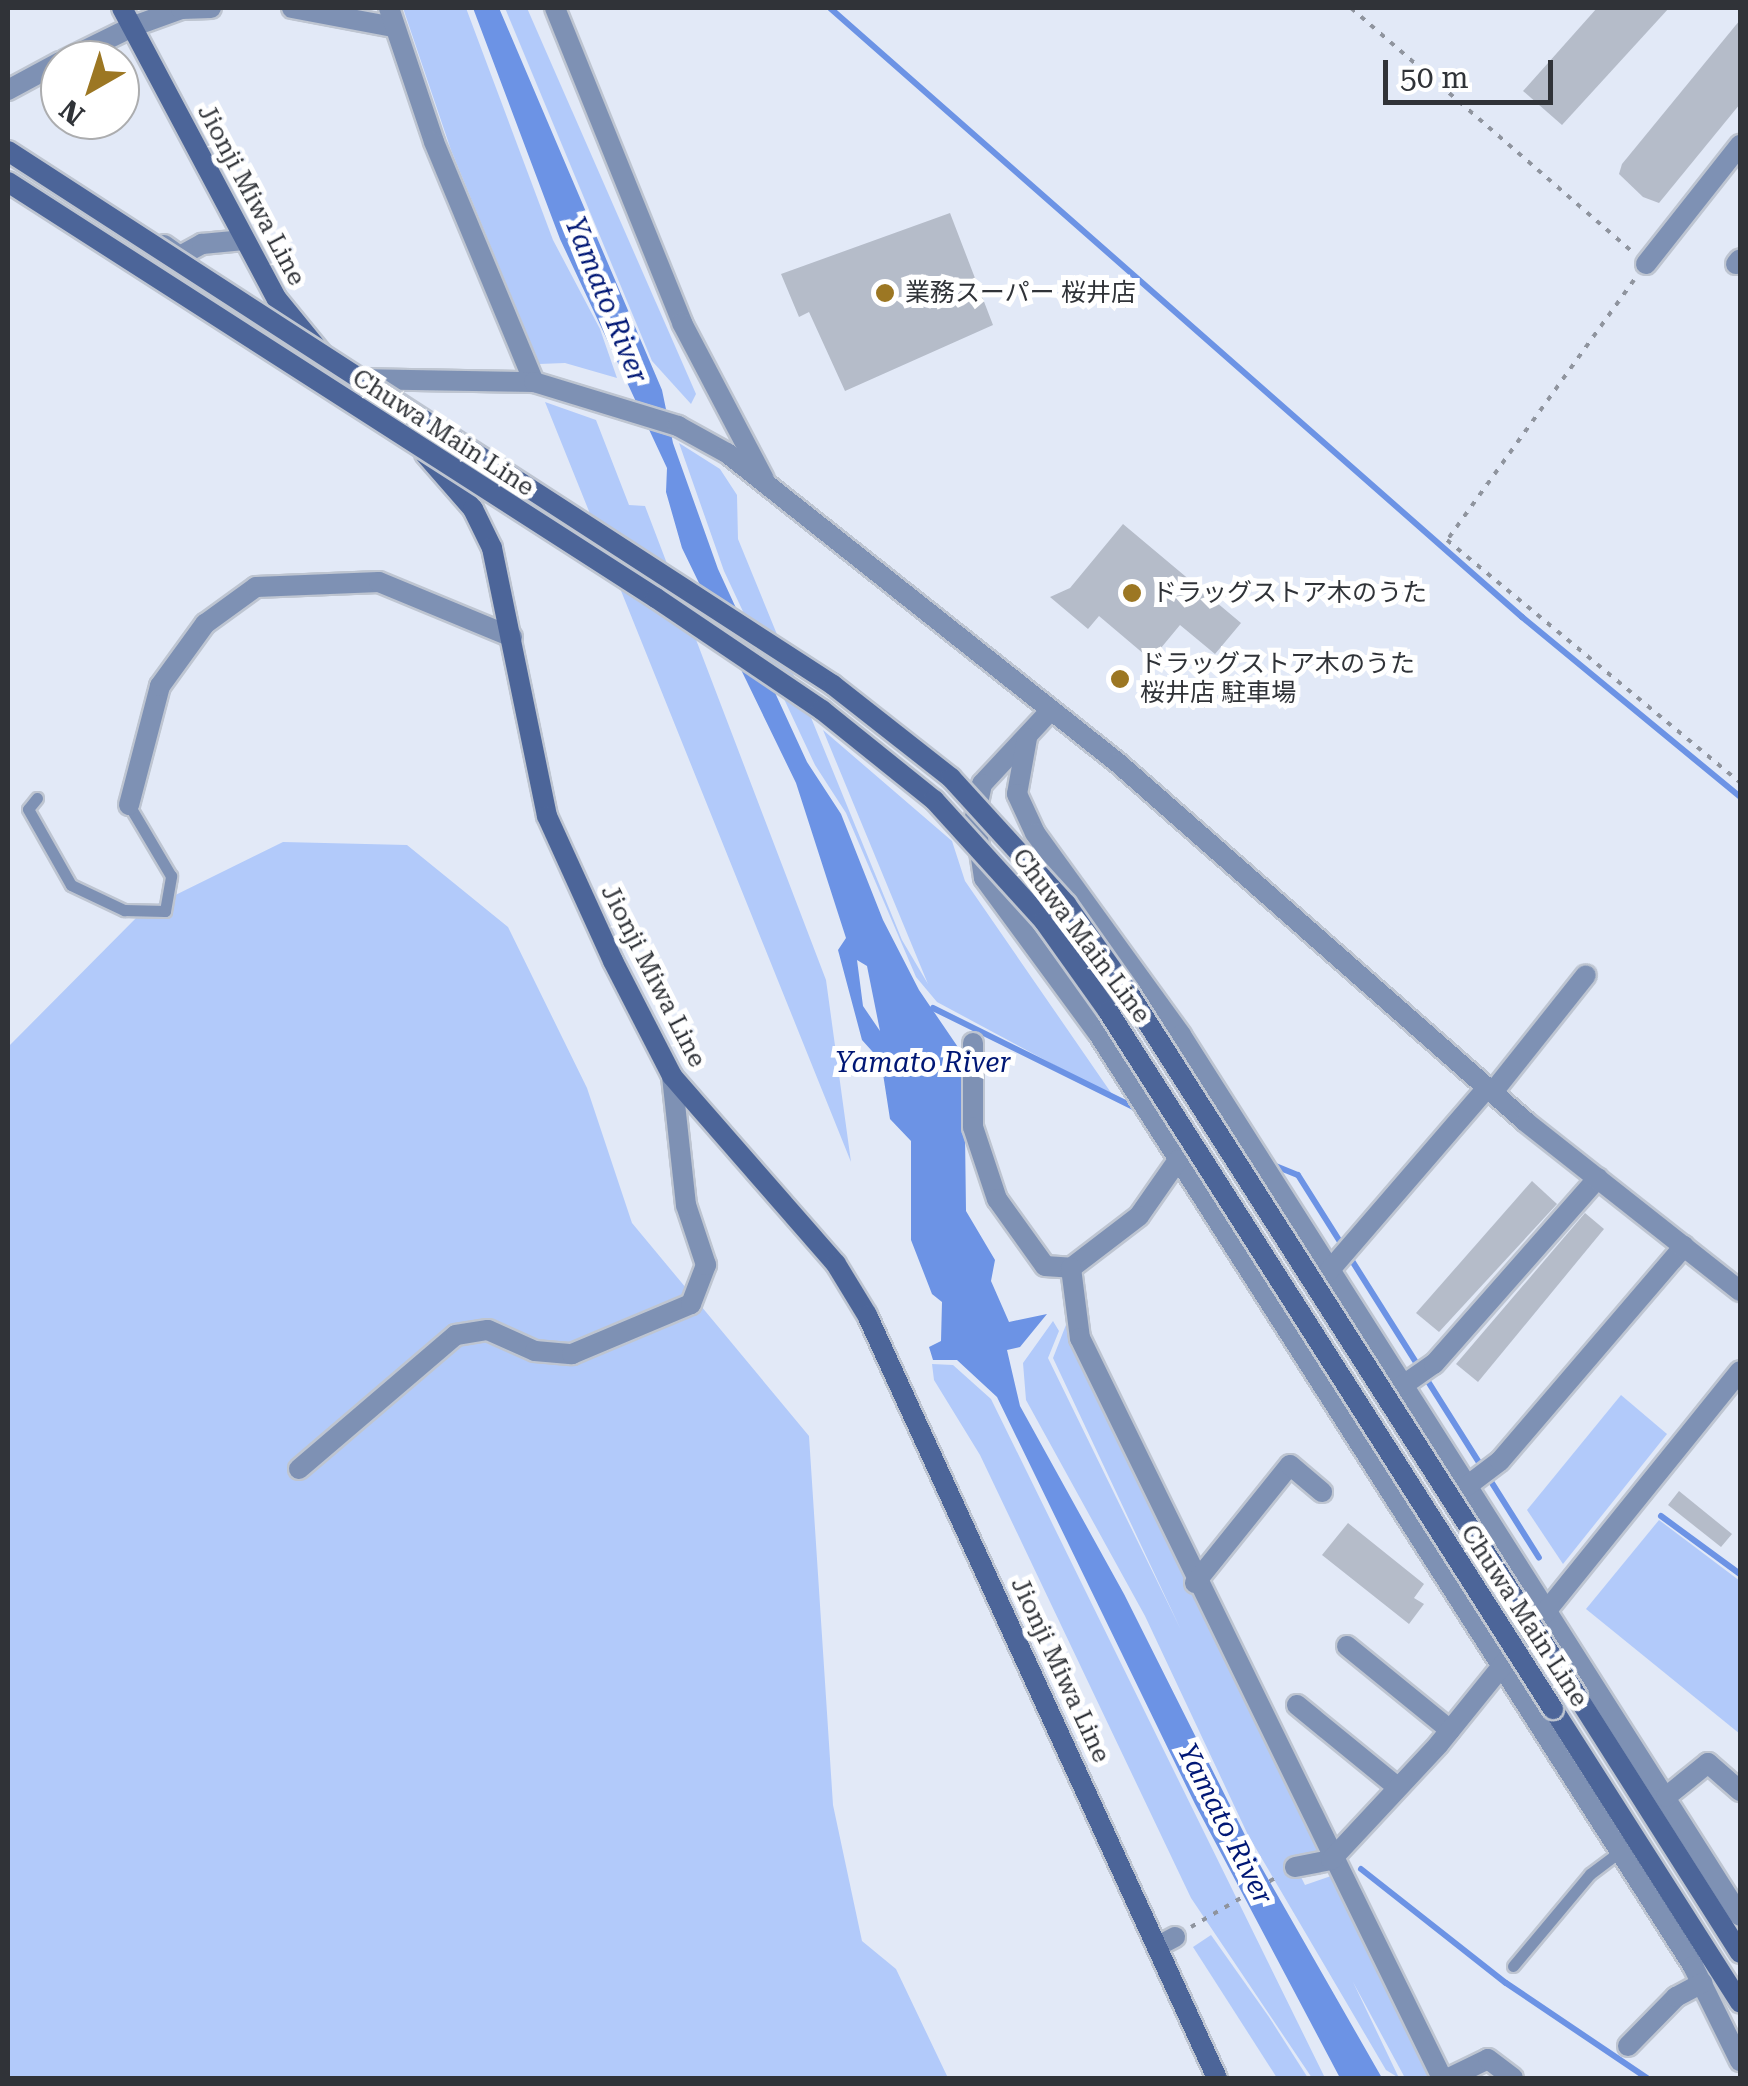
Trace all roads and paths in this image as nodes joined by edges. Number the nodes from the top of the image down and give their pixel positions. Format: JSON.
{"nodes":[{"id":1,"x":122,"y":8,"type":"edge"},
{"id":2,"x":212,"y":8,"type":"edge"},
{"id":3,"x":292,"y":8,"type":"edge"},
{"id":4,"x":554,"y":8,"type":"edge"},
{"id":5,"x":1351,"y":8,"type":"edge"},
{"id":6,"x":392,"y":17,"type":"edge"},
{"id":7,"x":134,"y":26,"type":"junction"},
{"id":8,"x":105,"y":40,"type":"edge"},
{"id":9,"x":40,"y":73,"type":"edge"},
{"id":10,"x":8,"y":90,"type":"edge"},
{"id":11,"x":8,"y":142,"type":"edge"},
{"id":12,"x":1740,"y":145,"type":"edge"},
{"id":13,"x":8,"y":151,"type":"edge"},
{"id":14,"x":8,"y":182,"type":"edge"},
{"id":15,"x":8,"y":190,"type":"edge"},
{"id":16,"x":244,"y":240,"type":"junction"},
{"id":17,"x":1646,"y":264,"type":"junction"},
{"id":18,"x":342,"y":380,"type":"junction"},
{"id":19,"x":534,"y":382,"type":"junction"},
{"id":20,"x":764,"y":480,"type":"junction"},
{"id":21,"x":512,"y":636,"type":"junction"},
{"id":22,"x":1050,"y":710,"type":"junction"},
{"id":23,"x":1027,"y":738,"type":"junction"},
{"id":24,"x":1740,"y":782,"type":"edge"},
{"id":25,"x":37,"y":798,"type":"dead end"},
{"id":26,"x":129,"y":805,"type":"joint"},
{"id":27,"x":1586,"y":974,"type":"dead end"},
{"id":28,"x":973,"y":1043,"type":"dead end"},
{"id":29,"x":672,"y":1076,"type":"junction"},
{"id":30,"x":1490,"y":1090,"type":"junction"},
{"id":31,"x":1178,"y":1160,"type":"junction"},
{"id":32,"x":1598,"y":1178,"type":"junction"},
{"id":33,"x":1684,"y":1246,"type":"junction"},
{"id":34,"x":1071,"y":1268,"type":"junction"},
{"id":35,"x":1329,"y":1271,"type":"junction"},
{"id":36,"x":1740,"y":1291,"type":"edge"},
{"id":37,"x":1740,"y":1371,"type":"edge"},
{"id":38,"x":1402,"y":1386,"type":"junction"},
{"id":39,"x":298,"y":1469,"type":"dead end"},
{"id":40,"x":1467,"y":1486,"type":"junction"},
{"id":41,"x":1322,"y":1492,"type":"dead end"},
{"id":42,"x":1195,"y":1584,"type":"junction"},
{"id":43,"x":1547,"y":1614,"type":"junction"},
{"id":44,"x":1347,"y":1646,"type":"dead end"},
{"id":45,"x":1503,"y":1668,"type":"junction"},
{"id":46,"x":1298,"y":1705,"type":"dead end"},
{"id":47,"x":1450,"y":1730,"type":"junction"},
{"id":48,"x":1396,"y":1786,"type":"junction"},
{"id":49,"x":1740,"y":1791,"type":"edge"},
{"id":50,"x":1666,"y":1797,"type":"junction"},
{"id":51,"x":1619,"y":1852,"type":"junction"},
{"id":52,"x":1331,"y":1860,"type":"junction"},
{"id":53,"x":1294,"y":1867,"type":"joint"},
{"id":54,"x":1740,"y":1916,"type":"edge"},
{"id":55,"x":1168,"y":1941,"type":"junction"},
{"id":56,"x":1740,"y":1954,"type":"edge"},
{"id":57,"x":1513,"y":1966,"type":"dead end"},
{"id":58,"x":1720,"y":1970,"type":"junction"},
{"id":59,"x":1702,"y":1983,"type":"junction"},
{"id":60,"x":1740,"y":2002,"type":"edge"},
{"id":61,"x":1740,"y":2016,"type":"edge"},
{"id":62,"x":1628,"y":2046,"type":"dead end"},
{"id":63,"x":1740,"y":2062,"type":"edge"},
{"id":64,"x":1217,"y":2078,"type":"edge"},
{"id":65,"x":1446,"y":2078,"type":"edge"},
{"id":66,"x":1513,"y":2078,"type":"edge"}],
"edges":[{"from":1,"to":7,"type":"main road","name":"Jionji Miwa Line"},
{"from":2,"to":7,"type":"street"},
{"from":3,"to":6,"type":"street"},
{"from":4,"to":20,"type":"street"},
{"from":5,"to":17,"type":"path"},
{"from":6,"to":19,"type":"street"},
{"from":7,"to":8,"type":"street"},
{"from":7,"to":16,"type":"main road","name":"Jionji Miwa Line"},
{"from":9,"to":10,"type":"street"},
{"from":11,"to":16,"type":"street"},
{"from":12,"to":17,"type":"street"},
{"from":13,"to":56,"type":"main road","name":"Chuwa Main Line","bridge":true},
{"from":14,"to":58,"type":"main road","name":"Chuwa Main Line","bridge":true},
{"from":15,"to":18,"type":"street"},
{"from":16,"to":18,"type":"main road","name":"Jionji Miwa Line"},
{"from":17,"to":24,"type":"path"},
{"from":18,"to":19,"type":"street"},
{"from":18,"to":21,"type":"main road","name":"Jionji Miwa Line"},
{"from":19,"to":20,"type":"street"},
{"from":20,"to":22,"type":"street"},
{"from":21,"to":26,"type":"street"},
{"from":21,"to":29,"type":"main road","name":"Jionji Miwa Line"},
{"from":22,"to":23,"type":"street"},
{"from":22,"to":30,"type":"street"},
{"from":23,"to":31,"type":"street"},
{"from":23,"to":35,"type":"street"},
{"from":25,"to":26,"type":"lane"},
{"from":27,"to":30,"type":"street"},
{"from":28,"to":34,"type":"street"},
{"from":29,"to":39,"type":"street"},
{"from":29,"to":55,"type":"main road","name":"Jionji Miwa Line"},
{"from":30,"to":32,"type":"street"},
{"from":30,"to":35,"type":"street"},
{"from":31,"to":34,"type":"street"},
{"from":31,"to":45,"type":"street"},
{"from":32,"to":33,"type":"street"},
{"from":32,"to":38,"type":"street"},
{"from":33,"to":36,"type":"street"},
{"from":33,"to":40,"type":"street"},
{"from":34,"to":42,"type":"street"},
{"from":35,"to":38,"type":"street"},
{"from":37,"to":43,"type":"street"},
{"from":38,"to":40,"type":"street"},
{"from":40,"to":43,"type":"street"},
{"from":41,"to":42,"type":"street"},
{"from":42,"to":52,"type":"street"},
{"from":43,"to":45,"type":"street"},
{"from":43,"to":50,"type":"street"},
{"from":44,"to":47,"type":"street"},
{"from":45,"to":47,"type":"street"},
{"from":45,"to":51,"type":"street"},
{"from":46,"to":48,"type":"street"},
{"from":47,"to":48,"type":"street"},
{"from":48,"to":52,"type":"street"},
{"from":49,"to":50,"type":"street"},
{"from":50,"to":54,"type":"street"},
{"from":51,"to":57,"type":"lane"},
{"from":51,"to":59,"type":"street"},
{"from":52,"to":53,"type":"street"},
{"from":52,"to":65,"type":"street"},
{"from":53,"to":55,"type":"path"},
{"from":55,"to":64,"type":"main road","name":"Jionji Miwa Line"},
{"from":58,"to":60,"type":"main road","name":"Chuwa Main Line"},
{"from":58,"to":61,"type":"street"},
{"from":59,"to":62,"type":"street"},
{"from":59,"to":63,"type":"street"},
{"from":65,"to":66,"type":"street"}]}
